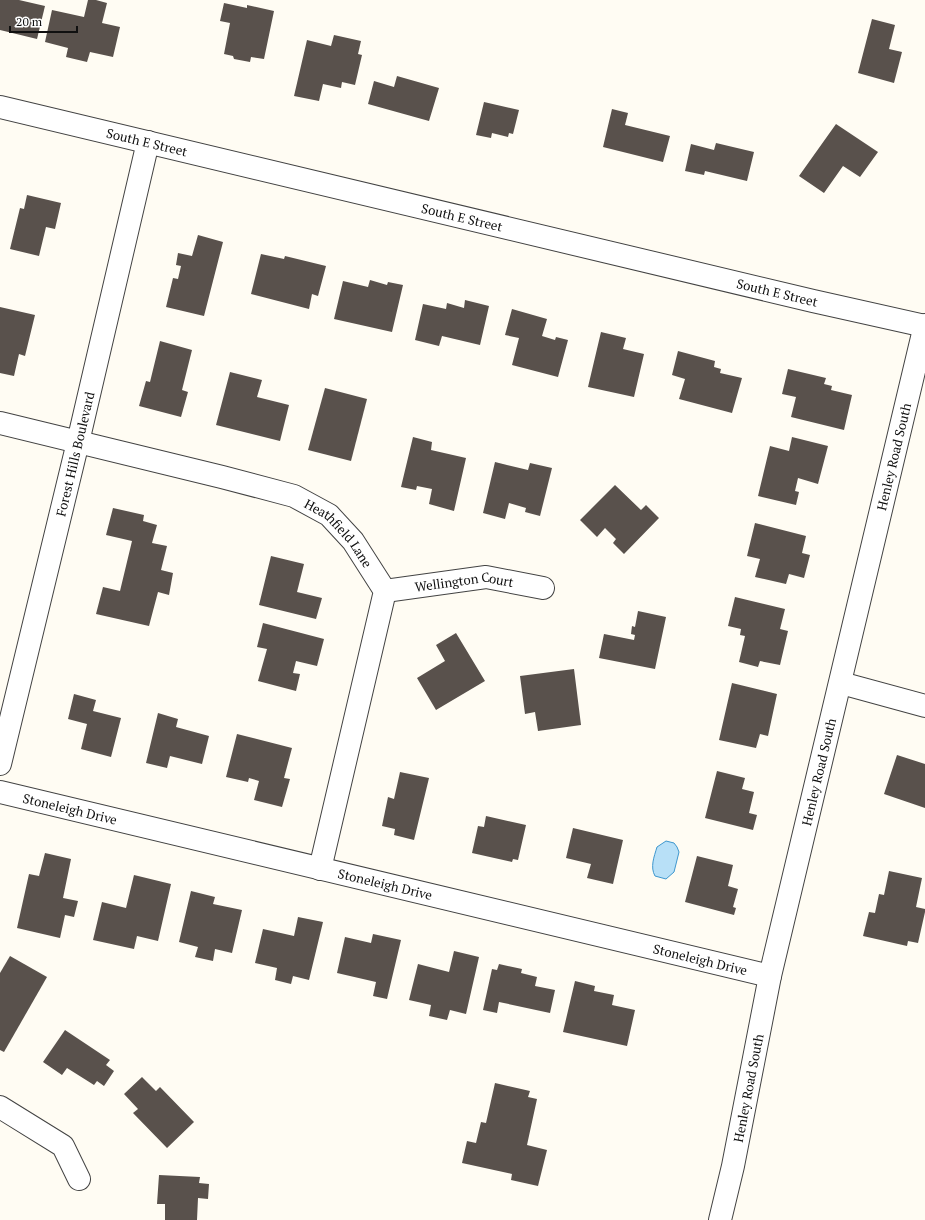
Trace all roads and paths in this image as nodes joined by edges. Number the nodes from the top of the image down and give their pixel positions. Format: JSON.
{"nodes":[{"id":1,"x":0,"y":107,"type":"edge"},
{"id":2,"x":148,"y":142,"type":"junction"},
{"id":3,"x":925,"y":326,"type":"edge"},
{"id":4,"x":0,"y":423,"type":"edge"},
{"id":5,"x":78,"y":442,"type":"junction"},
{"id":6,"x":543,"y":588,"type":"dead end"},
{"id":7,"x":385,"y":591,"type":"junction"},
{"id":8,"x":841,"y":682,"type":"junction"},
{"id":9,"x":925,"y":706,"type":"edge"},
{"id":10,"x":0,"y":764,"type":"edge"},
{"id":11,"x":0,"y":792,"type":"edge"},
{"id":12,"x":320,"y":869,"type":"junction"},
{"id":13,"x":770,"y":976,"type":"junction"},
{"id":14,"x":0,"y":1107,"type":"edge"},
{"id":15,"x":79,"y":1179,"type":"dead end"},
{"id":16,"x":720,"y":1220,"type":"edge"}],
"edges":[{"from":1,"to":2,"type":"street","name":"South E Street"},
{"from":2,"to":3,"type":"street","name":"South E Street"},
{"from":2,"to":5,"type":"street","name":"Forest Hills Boulevard"},
{"from":3,"to":8,"type":"street","name":"Henley Road South"},
{"from":4,"to":5,"type":"street","name":"Heathfield Lane"},
{"from":5,"to":7,"type":"street","name":"Heathfield Lane"},
{"from":5,"to":10,"type":"street","name":"Forest Hills Boulevard"},
{"from":6,"to":7,"type":"street","name":"Wellington Court"},
{"from":7,"to":12,"type":"street"},
{"from":8,"to":9,"type":"street"},
{"from":8,"to":13,"type":"street","name":"Henley Road South"},
{"from":11,"to":12,"type":"street","name":"Stoneleigh Drive"},
{"from":12,"to":13,"type":"street","name":"Stoneleigh Drive"},
{"from":13,"to":16,"type":"street","name":"Henley Road South"},
{"from":14,"to":15,"type":"street"}]}
